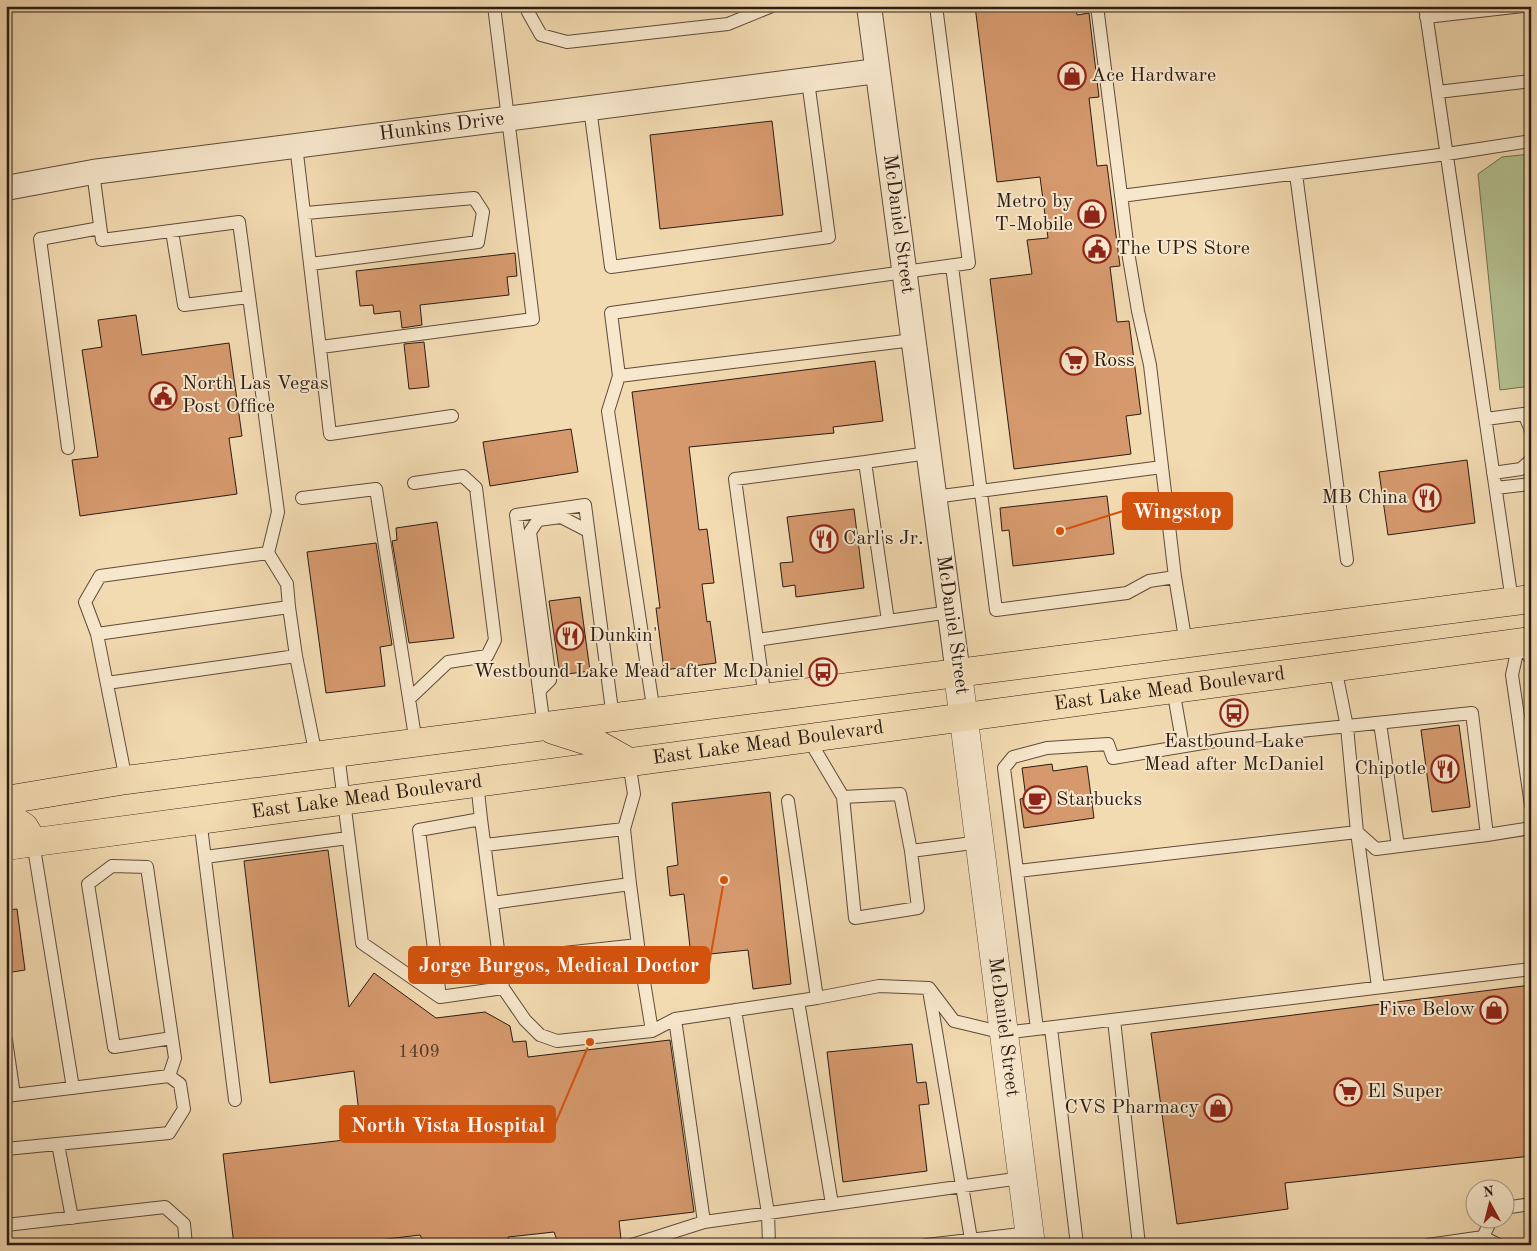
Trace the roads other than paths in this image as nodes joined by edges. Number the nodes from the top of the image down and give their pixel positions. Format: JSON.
{"nodes":[{"id":1,"x":494,"y":6,"type":"edge"},
{"id":2,"x":528,"y":6,"type":"edge"},
{"id":3,"x":772,"y":6,"type":"edge"},
{"id":4,"x":868,"y":6,"type":"edge"},
{"id":5,"x":936,"y":6,"type":"edge"},
{"id":6,"x":1096,"y":6,"type":"edge"},
{"id":7,"x":1523,"y":6,"type":"edge"},
{"id":8,"x":1426,"y":12,"type":"edge"},
{"id":9,"x":877,"y":71,"type":"junction"},
{"id":10,"x":808,"y":81,"type":"junction"},
{"id":11,"x":1531,"y":81,"type":"edge"},
{"id":12,"x":1438,"y":92,"type":"junction"},
{"id":13,"x":590,"y":108,"type":"junction"},
{"id":14,"x":508,"y":117,"type":"junction"},
{"id":15,"x":1531,"y":141,"type":"edge"},
{"id":16,"x":296,"y":145,"type":"junction"},
{"id":17,"x":1447,"y":154,"type":"junction"},
{"id":18,"x":93,"y":172,"type":"junction"},
{"id":19,"x":1296,"y":174,"type":"junction"},
{"id":20,"x":6,"y":188,"type":"edge"},
{"id":21,"x":1121,"y":196,"type":"junction"},
{"id":22,"x":306,"y":213,"type":"junction"},
{"id":23,"x":100,"y":228,"type":"junction"},
{"id":24,"x":172,"y":231,"type":"junction"},
{"id":25,"x":311,"y":264,"type":"junction"},
{"id":26,"x":952,"y":266,"type":"junction"},
{"id":27,"x":904,"y":274,"type":"junction"},
{"id":28,"x":248,"y":297,"type":"junction"},
{"id":29,"x":913,"y":340,"type":"junction"},
{"id":30,"x":321,"y":347,"type":"junction"},
{"id":31,"x":620,"y":376,"type":"junction"},
{"id":32,"x":1527,"y":414,"type":"edge"},
{"id":33,"x":452,"y":416,"type":"dead end"},
{"id":34,"x":1486,"y":419,"type":"junction"},
{"id":35,"x":1531,"y":430,"type":"edge"},
{"id":36,"x":68,"y":448,"type":"dead end"},
{"id":37,"x":928,"y":453,"type":"junction"},
{"id":38,"x":1531,"y":460,"type":"edge"},
{"id":39,"x":864,"y":462,"type":"junction"},
{"id":40,"x":1162,"y":467,"type":"junction"},
{"id":41,"x":1493,"y":473,"type":"junction"},
{"id":42,"x":414,"y":483,"type":"dead end"},
{"id":43,"x":1528,"y":486,"type":"edge"},
{"id":44,"x":1496,"y":488,"type":"junction"},
{"id":45,"x":981,"y":491,"type":"junction"},
{"id":46,"x":934,"y":497,"type":"junction"},
{"id":47,"x":302,"y":498,"type":"dead end"},
{"id":48,"x":588,"y":531,"type":"junction"},
{"id":49,"x":268,"y":553,"type":"junction"},
{"id":50,"x":1347,"y":560,"type":"dead end"},
{"id":51,"x":1175,"y":577,"type":"junction"},
{"id":52,"x":1521,"y":600,"type":"edge"},
{"id":53,"x":289,"y":607,"type":"junction"},
{"id":54,"x":950,"y":612,"type":"junction"},
{"id":55,"x":888,"y":621,"type":"junction"},
{"id":56,"x":97,"y":634,"type":"junction"},
{"id":57,"x":757,"y":640,"type":"junction"},
{"id":58,"x":1186,"y":644,"type":"junction"},
{"id":59,"x":1527,"y":647,"type":"edge"},
{"id":60,"x":296,"y":656,"type":"junction"},
{"id":61,"x":1335,"y":667,"type":"junction"},
{"id":62,"x":958,"y":674,"type":"junction"},
{"id":63,"x":107,"y":683,"type":"junction"},
{"id":64,"x":1174,"y":689,"type":"junction"},
{"id":65,"x":539,"y":691,"type":"junction"},
{"id":66,"x":409,"y":699,"type":"junction"},
{"id":67,"x":765,"y":699,"type":"junction"},
{"id":68,"x":654,"y":713,"type":"junction"},
{"id":69,"x":614,"y":718,"type":"junction"},
{"id":70,"x":964,"y":718,"type":"junction"},
{"id":71,"x":1380,"y":723,"type":"junction"},
{"id":72,"x":544,"y":727,"type":"junction"},
{"id":73,"x":1347,"y":727,"type":"junction"},
{"id":74,"x":808,"y":738,"type":"junction"},
{"id":75,"x":416,"y":743,"type":"junction"},
{"id":76,"x":1183,"y":746,"type":"junction"},
{"id":77,"x":327,"y":755,"type":"junction"},
{"id":78,"x":629,"y":762,"type":"junction"},
{"id":79,"x":126,"y":780,"type":"junction"},
{"id":80,"x":477,"y":782,"type":"junction"},
{"id":81,"x":843,"y":797,"type":"junction"},
{"id":82,"x":6,"y":800,"type":"edge"},
{"id":83,"x":343,"y":800,"type":"junction"},
{"id":84,"x":788,"y":801,"type":"dead end"},
{"id":85,"x":1531,"y":805,"type":"edge"},
{"id":86,"x":6,"y":815,"type":"edge"},
{"id":87,"x":200,"y":819,"type":"junction"},
{"id":88,"x":481,"y":819,"type":"junction"},
{"id":89,"x":1531,"y":828,"type":"edge"},
{"id":90,"x":624,"y":829,"type":"junction"},
{"id":91,"x":1357,"y":832,"type":"junction"},
{"id":92,"x":1487,"y":835,"type":"junction"},
{"id":93,"x":348,"y":838,"type":"junction"},
{"id":94,"x":33,"y":842,"type":"junction"},
{"id":95,"x":980,"y":842,"type":"junction"},
{"id":96,"x":484,"y":845,"type":"junction"},
{"id":97,"x":6,"y":846,"type":"edge"},
{"id":98,"x":1398,"y":846,"type":"junction"},
{"id":99,"x":912,"y":851,"type":"junction"},
{"id":100,"x":205,"y":858,"type":"junction"},
{"id":101,"x":1018,"y":871,"type":"junction"},
{"id":102,"x":630,"y":884,"type":"junction"},
{"id":103,"x":492,"y":903,"type":"junction"},
{"id":104,"x":638,"y":945,"type":"junction"},
{"id":105,"x":499,"y":960,"type":"junction"},
{"id":106,"x":1531,"y":969,"type":"edge"},
{"id":107,"x":1378,"y":987,"type":"junction"},
{"id":108,"x":503,"y":988,"type":"junction"},
{"id":109,"x":929,"y":988,"type":"junction"},
{"id":110,"x":440,"y":997,"type":"junction"},
{"id":111,"x":817,"y":998,"type":"junction"},
{"id":112,"x":798,"y":1001,"type":"junction"},
{"id":113,"x":735,"y":1010,"type":"junction"},
{"id":114,"x":675,"y":1019,"type":"junction"},
{"id":115,"x":1114,"y":1020,"type":"junction"},
{"id":116,"x":1051,"y":1028,"type":"junction"},
{"id":117,"x":1037,"y":1029,"type":"junction"},
{"id":118,"x":652,"y":1031,"type":"junction"},
{"id":119,"x":1004,"y":1033,"type":"junction"},
{"id":120,"x":172,"y":1038,"type":"junction"},
{"id":121,"x":6,"y":1040,"type":"edge"},
{"id":122,"x":169,"y":1076,"type":"junction"},
{"id":123,"x":73,"y":1088,"type":"junction"},
{"id":124,"x":10,"y":1095,"type":"edge"},
{"id":125,"x":235,"y":1100,"type":"dead end"},
{"id":126,"x":58,"y":1144,"type":"junction"},
{"id":127,"x":6,"y":1149,"type":"edge"},
{"id":128,"x":1022,"y":1178,"type":"junction"},
{"id":129,"x":962,"y":1186,"type":"junction"},
{"id":130,"x":832,"y":1204,"type":"junction"},
{"id":131,"x":1531,"y":1204,"type":"edge"},
{"id":132,"x":1514,"y":1207,"type":"edge"},
{"id":133,"x":768,"y":1213,"type":"junction"},
{"id":134,"x":72,"y":1218,"type":"junction"},
{"id":135,"x":704,"y":1222,"type":"junction"},
{"id":136,"x":6,"y":1225,"type":"edge"},
{"id":137,"x":1487,"y":1228,"type":"edge"},
{"id":138,"x":1483,"y":1237,"type":"junction"},
{"id":139,"x":1030,"y":1239,"type":"edge"},
{"id":140,"x":971,"y":1240,"type":"junction"},
{"id":141,"x":957,"y":1243,"type":"edge"},
{"id":142,"x":186,"y":1245,"type":"edge"},
{"id":143,"x":632,"y":1245,"type":"edge"},
{"id":144,"x":770,"y":1245,"type":"edge"},
{"id":145,"x":926,"y":1245,"type":"edge"},
{"id":146,"x":1077,"y":1245,"type":"edge"},
{"id":147,"x":1139,"y":1245,"type":"edge"},
{"id":148,"x":1428,"y":1245,"type":"edge"},
{"id":149,"x":1500,"y":1245,"type":"edge"}],
"edges":[{"from":1,"to":14,"type":"lane"},
{"from":2,"to":3,"type":"lane"},
{"from":4,"to":9,"type":"street","name":"McDaniel Street"},
{"from":5,"to":26,"type":"lane"},
{"from":6,"to":21,"type":"lane"},
{"from":7,"to":8,"type":"lane"},
{"from":8,"to":12,"type":"lane"},
{"from":9,"to":10,"type":"street","name":"Hunkins Drive"},
{"from":9,"to":27,"type":"street","name":"McDaniel Street"},
{"from":10,"to":13,"type":"street","name":"Hunkins Drive"},
{"from":10,"to":13,"type":"lane"},
{"from":11,"to":12,"type":"lane"},
{"from":12,"to":17,"type":"lane"},
{"from":13,"to":14,"type":"street","name":"Hunkins Drive"},
{"from":14,"to":16,"type":"street","name":"Hunkins Drive"},
{"from":14,"to":30,"type":"lane"},
{"from":15,"to":17,"type":"lane"},
{"from":16,"to":18,"type":"street","name":"Hunkins Drive"},
{"from":16,"to":22,"type":"lane"},
{"from":17,"to":19,"type":"lane"},
{"from":17,"to":34,"type":"lane"},
{"from":18,"to":20,"type":"street","name":"Hunkins Drive"},
{"from":18,"to":23,"type":"lane"},
{"from":19,"to":21,"type":"lane"},
{"from":19,"to":50,"type":"lane"},
{"from":21,"to":40,"type":"lane"},
{"from":22,"to":25,"type":"lane"},
{"from":22,"to":25,"type":"lane"},
{"from":23,"to":24,"type":"lane"},
{"from":23,"to":36,"type":"lane"},
{"from":24,"to":28,"type":"lane"},
{"from":24,"to":28,"type":"lane"},
{"from":25,"to":30,"type":"lane"},
{"from":26,"to":27,"type":"lane"},
{"from":26,"to":45,"type":"lane"},
{"from":27,"to":29,"type":"street","name":"McDaniel Street"},
{"from":27,"to":31,"type":"lane"},
{"from":28,"to":49,"type":"lane"},
{"from":29,"to":31,"type":"lane"},
{"from":29,"to":37,"type":"street","name":"McDaniel Street"},
{"from":30,"to":33,"type":"lane"},
{"from":31,"to":68,"type":"lane"},
{"from":32,"to":34,"type":"lane"},
{"from":32,"to":35,"type":"lane"},
{"from":34,"to":41,"type":"lane"},
{"from":37,"to":39,"type":"lane"},
{"from":37,"to":46,"type":"street","name":"McDaniel Street"},
{"from":38,"to":41,"type":"lane"},
{"from":39,"to":55,"type":"lane"},
{"from":39,"to":57,"type":"lane"},
{"from":40,"to":45,"type":"lane"},
{"from":40,"to":51,"type":"lane"},
{"from":41,"to":44,"type":"lane"},
{"from":42,"to":66,"type":"lane"},
{"from":43,"to":44,"type":"lane"},
{"from":44,"to":52,"type":"lane"},
{"from":45,"to":46,"type":"lane"},
{"from":45,"to":51,"type":"lane"},
{"from":46,"to":54,"type":"street","name":"McDaniel Street"},
{"from":47,"to":66,"type":"lane"},
{"from":48,"to":65,"type":"lane"},
{"from":48,"to":65,"type":"lane"},
{"from":48,"to":69,"type":"lane"},
{"from":49,"to":53,"type":"lane"},
{"from":49,"to":56,"type":"lane"},
{"from":51,"to":58,"type":"lane"},
{"from":52,"to":58,"type":"main road"},
{"from":52,"to":59,"type":"main road"},
{"from":53,"to":56,"type":"lane"},
{"from":53,"to":60,"type":"lane"},
{"from":54,"to":55,"type":"lane"},
{"from":54,"to":62,"type":"street","name":"McDaniel Street"},
{"from":55,"to":57,"type":"lane"},
{"from":56,"to":63,"type":"lane"},
{"from":57,"to":67,"type":"lane"},
{"from":58,"to":62,"type":"main road"},
{"from":59,"to":61,"type":"main road","name":"East Lake Mead Boulevard"},
{"from":59,"to":85,"type":"lane"},
{"from":60,"to":63,"type":"lane"},
{"from":60,"to":77,"type":"lane"},
{"from":61,"to":64,"type":"main road","name":"East Lake Mead Boulevard"},
{"from":61,"to":73,"type":"lane"},
{"from":62,"to":67,"type":"main road"},
{"from":62,"to":70,"type":"street","name":"McDaniel Street"},
{"from":63,"to":79,"type":"lane"},
{"from":64,"to":70,"type":"main road","name":"East Lake Mead Boulevard"},
{"from":64,"to":76,"type":"lane"},
{"from":65,"to":72,"type":"lane"},
{"from":66,"to":75,"type":"lane"},
{"from":67,"to":68,"type":"main road"},
{"from":68,"to":69,"type":"main road"},
{"from":69,"to":72,"type":"main road"},
{"from":70,"to":74,"type":"main road","name":"East Lake Mead Boulevard"},
{"from":70,"to":95,"type":"street","name":"McDaniel Street"},
{"from":71,"to":73,"type":"lane"},
{"from":71,"to":92,"type":"lane"},
{"from":71,"to":98,"type":"lane"},
{"from":72,"to":75,"type":"main road"},
{"from":72,"to":78,"type":"main road"},
{"from":73,"to":76,"type":"lane"},
{"from":73,"to":91,"type":"lane"},
{"from":74,"to":78,"type":"main road","name":"East Lake Mead Boulevard"},
{"from":74,"to":81,"type":"lane"},
{"from":75,"to":77,"type":"main road"},
{"from":76,"to":101,"type":"lane"},
{"from":77,"to":79,"type":"main road"},
{"from":77,"to":83,"type":"lane"},
{"from":78,"to":80,"type":"main road","name":"East Lake Mead Boulevard"},
{"from":78,"to":90,"type":"lane"},
{"from":79,"to":82,"type":"main road"},
{"from":80,"to":83,"type":"main road","name":"East Lake Mead Boulevard"},
{"from":80,"to":88,"type":"lane"},
{"from":81,"to":99,"type":"lane"},
{"from":81,"to":99,"type":"lane"},
{"from":83,"to":87,"type":"main road","name":"East Lake Mead Boulevard"},
{"from":83,"to":93,"type":"lane"},
{"from":84,"to":111,"type":"lane"},
{"from":86,"to":94,"type":"main road"},
{"from":87,"to":94,"type":"main road","name":"East Lake Mead Boulevard"},
{"from":87,"to":100,"type":"lane"},
{"from":88,"to":96,"type":"lane"},
{"from":88,"to":110,"type":"lane"},
{"from":89,"to":92,"type":"lane"},
{"from":90,"to":96,"type":"lane"},
{"from":90,"to":102,"type":"lane"},
{"from":91,"to":98,"type":"lane"},
{"from":91,"to":101,"type":"lane"},
{"from":91,"to":107,"type":"lane"},
{"from":92,"to":98,"type":"lane"},
{"from":93,"to":100,"type":"lane"},
{"from":93,"to":110,"type":"lane"},
{"from":94,"to":97,"type":"main road","name":"East Lake Mead Boulevard"},
{"from":94,"to":123,"type":"lane"},
{"from":95,"to":99,"type":"lane"},
{"from":95,"to":119,"type":"street","name":"McDaniel Street"},
{"from":96,"to":103,"type":"lane"},
{"from":100,"to":125,"type":"lane"},
{"from":101,"to":117,"type":"lane"},
{"from":102,"to":103,"type":"lane"},
{"from":102,"to":104,"type":"lane"},
{"from":103,"to":105,"type":"lane"},
{"from":104,"to":105,"type":"lane"},
{"from":104,"to":118,"type":"lane"},
{"from":105,"to":108,"type":"lane"},
{"from":106,"to":107,"type":"lane"},
{"from":107,"to":115,"type":"lane"},
{"from":108,"to":110,"type":"lane"},
{"from":108,"to":118,"type":"lane"},
{"from":109,"to":111,"type":"lane"},
{"from":109,"to":119,"type":"lane"},
{"from":109,"to":129,"type":"lane"},
{"from":111,"to":112,"type":"lane"},
{"from":112,"to":113,"type":"lane"},
{"from":112,"to":130,"type":"lane"},
{"from":113,"to":114,"type":"lane"},
{"from":113,"to":133,"type":"lane"},
{"from":114,"to":118,"type":"lane"},
{"from":114,"to":135,"type":"lane"},
{"from":115,"to":116,"type":"lane"},
{"from":115,"to":147,"type":"lane"},
{"from":116,"to":117,"type":"lane"},
{"from":116,"to":146,"type":"lane"},
{"from":117,"to":119,"type":"lane"},
{"from":119,"to":128,"type":"street","name":"McDaniel Street"},
{"from":120,"to":120,"type":"lane"},
{"from":120,"to":122,"type":"lane"},
{"from":121,"to":124,"type":"lane"},
{"from":122,"to":123,"type":"lane"},
{"from":122,"to":126,"type":"lane"},
{"from":123,"to":124,"type":"lane"},
{"from":126,"to":127,"type":"lane"},
{"from":126,"to":134,"type":"lane"},
{"from":128,"to":129,"type":"lane"},
{"from":128,"to":139,"type":"street","name":"McDaniel Street"},
{"from":129,"to":130,"type":"lane"},
{"from":129,"to":140,"type":"lane"},
{"from":130,"to":133,"type":"lane"},
{"from":131,"to":132,"type":"lane"},
{"from":133,"to":135,"type":"lane"},
{"from":133,"to":144,"type":"lane"},
{"from":134,"to":136,"type":"lane"},
{"from":134,"to":142,"type":"lane"},
{"from":135,"to":143,"type":"lane"},
{"from":137,"to":138,"type":"lane"},
{"from":138,"to":148,"type":"lane"},
{"from":138,"to":149,"type":"lane"},
{"from":139,"to":140,"type":"lane"},
{"from":140,"to":141,"type":"lane"},
{"from":141,"to":145,"type":"lane"}]}
